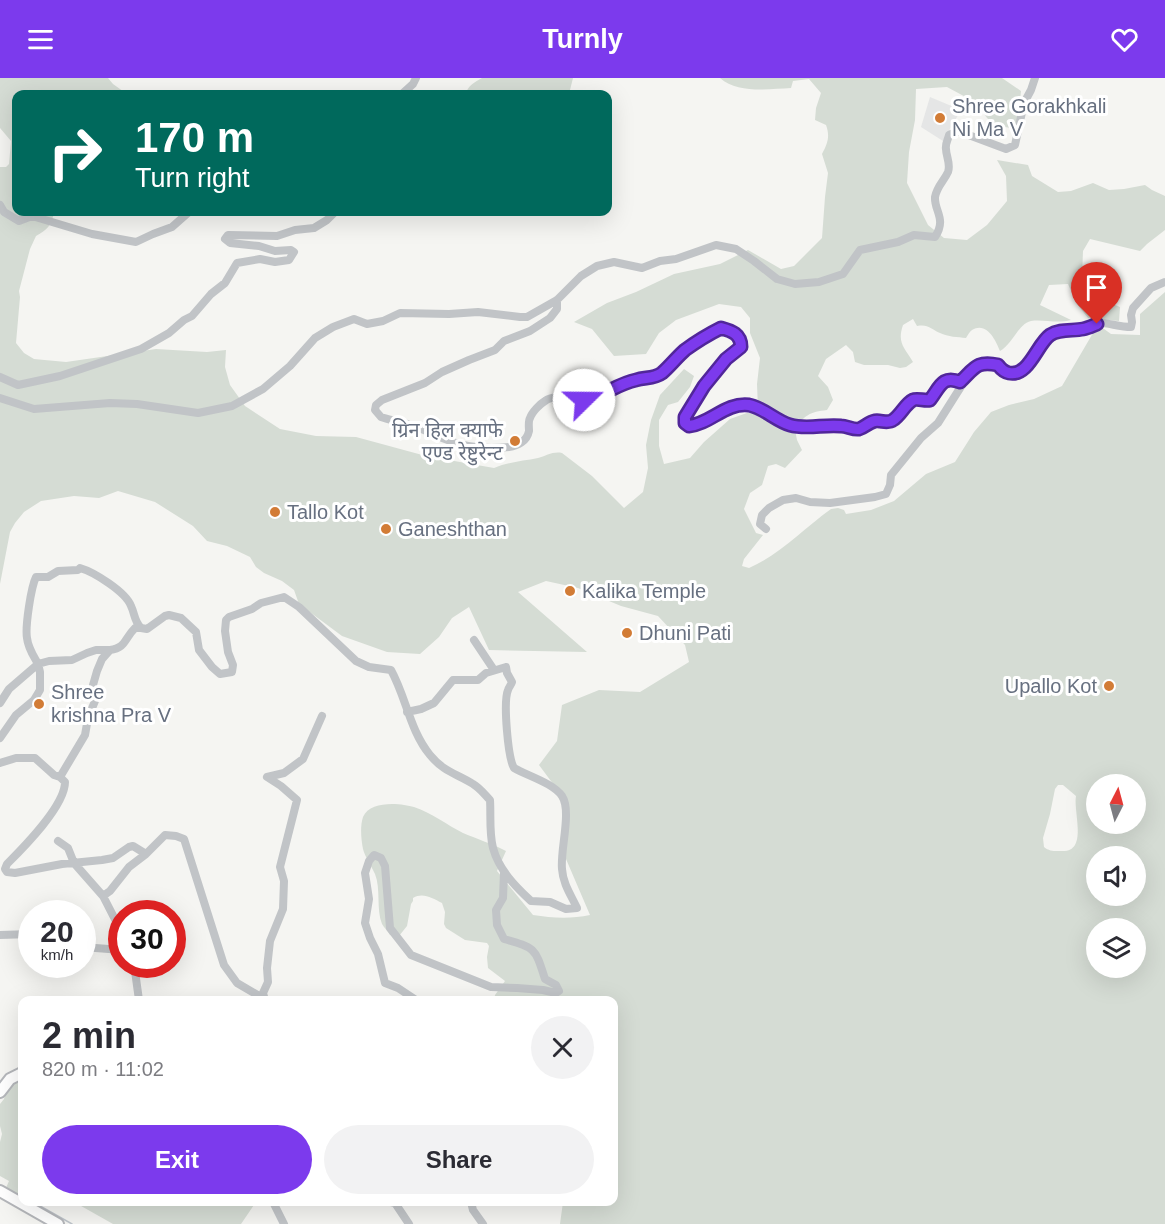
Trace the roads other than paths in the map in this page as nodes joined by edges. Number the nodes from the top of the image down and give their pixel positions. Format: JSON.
{"nodes":[{"id":1,"x":416,"y":78,"type":"edge"},
{"id":2,"x":1035,"y":78,"type":"edge"},
{"id":3,"x":406,"y":90,"type":"edge"},
{"id":4,"x":0,"y":205,"type":"edge"},
{"id":5,"x":32,"y":216,"type":"edge"},
{"id":6,"x":32,"y":216,"type":"edge"},
{"id":7,"x":184,"y":216,"type":"edge"},
{"id":8,"x":331,"y":216,"type":"edge"},
{"id":9,"x":1165,"y":282,"type":"edge"},
{"id":10,"x":557,"y":300,"type":"junction"},
{"id":11,"x":0,"y":377,"type":"edge"},
{"id":12,"x":960,"y":382,"type":"junction"},
{"id":13,"x":0,"y":398,"type":"edge"},
{"id":14,"x":766,"y":529,"type":"dead end"},
{"id":15,"x":141,"y":628,"type":"junction"},
{"id":16,"x":474,"y":640,"type":"dead end"},
{"id":17,"x":110,"y":650,"type":"junction"},
{"id":18,"x":38,"y":664,"type":"junction"},
{"id":19,"x":494,"y":670,"type":"junction"},
{"id":20,"x":0,"y":704,"type":"edge"},
{"id":21,"x":407,"y":712,"type":"junction"},
{"id":22,"x":322,"y":716,"type":"dead end"},
{"id":23,"x":0,"y":738,"type":"edge"},
{"id":24,"x":0,"y":763,"type":"edge"},
{"id":25,"x":60,"y":777,"type":"junction"},
{"id":26,"x":58,"y":841,"type":"dead end"},
{"id":27,"x":146,"y":854,"type":"junction"},
{"id":28,"x":74,"y":863,"type":"junction"},
{"id":29,"x":504,"y":872,"type":"junction"},
{"id":30,"x":103,"y":896,"type":"junction"},
{"id":31,"x":108,"y":906,"type":"edge"},
{"id":32,"x":18,"y":934,"type":"edge"},
{"id":33,"x":0,"y":935,"type":"edge"},
{"id":34,"x":136,"y":978,"type":"edge"},
{"id":35,"x":138,"y":996,"type":"edge"},
{"id":36,"x":258,"y":996,"type":"edge"},
{"id":37,"x":264,"y":996,"type":"edge"},
{"id":38,"x":410,"y":996,"type":"edge"},
{"id":39,"x":18,"y":1075,"type":"edge"},
{"id":40,"x":0,"y":1092,"type":"edge"},
{"id":41,"x":0,"y":1191,"type":"edge"},
{"id":42,"x":18,"y":1201,"type":"edge"},
{"id":43,"x":26,"y":1206,"type":"edge"},
{"id":44,"x":275,"y":1206,"type":"edge"},
{"id":45,"x":396,"y":1206,"type":"edge"},
{"id":46,"x":472,"y":1206,"type":"edge"},
{"id":47,"x":58,"y":1224,"type":"edge"},
{"id":48,"x":284,"y":1224,"type":"edge"},
{"id":49,"x":409,"y":1224,"type":"edge"},
{"id":50,"x":483,"y":1224,"type":"edge"}],
"edges":[{"from":1,"to":3,"type":"street"},
{"from":2,"to":10,"type":"street"},
{"from":4,"to":5,"type":"street"},
{"from":6,"to":7,"type":"street"},
{"from":8,"to":11,"type":"street"},
{"from":9,"to":12,"type":"street"},
{"from":10,"to":12,"type":"street"},
{"from":10,"to":13,"type":"street"},
{"from":12,"to":14,"type":"street"},
{"from":15,"to":17,"type":"street"},
{"from":15,"to":18,"type":"street"},
{"from":15,"to":21,"type":"street"},
{"from":16,"to":19,"type":"street"},
{"from":17,"to":18,"type":"street"},
{"from":17,"to":25,"type":"street"},
{"from":18,"to":20,"type":"street"},
{"from":18,"to":23,"type":"street"},
{"from":19,"to":21,"type":"street"},
{"from":19,"to":29,"type":"street"},
{"from":21,"to":29,"type":"street"},
{"from":22,"to":37,"type":"street"},
{"from":24,"to":25,"type":"street"},
{"from":25,"to":28,"type":"street"},
{"from":26,"to":28,"type":"street"},
{"from":27,"to":28,"type":"street"},
{"from":27,"to":30,"type":"street"},
{"from":27,"to":36,"type":"street"},
{"from":28,"to":30,"type":"street"},
{"from":29,"to":38,"type":"street"},
{"from":30,"to":31,"type":"street"},
{"from":32,"to":33,"type":"street"},
{"from":34,"to":35,"type":"street"},
{"from":39,"to":40,"type":"main road"},
{"from":41,"to":42,"type":"main road"},
{"from":43,"to":47,"type":"main road"},
{"from":44,"to":48,"type":"street"},
{"from":45,"to":49,"type":"street"},
{"from":46,"to":50,"type":"street"}]}
